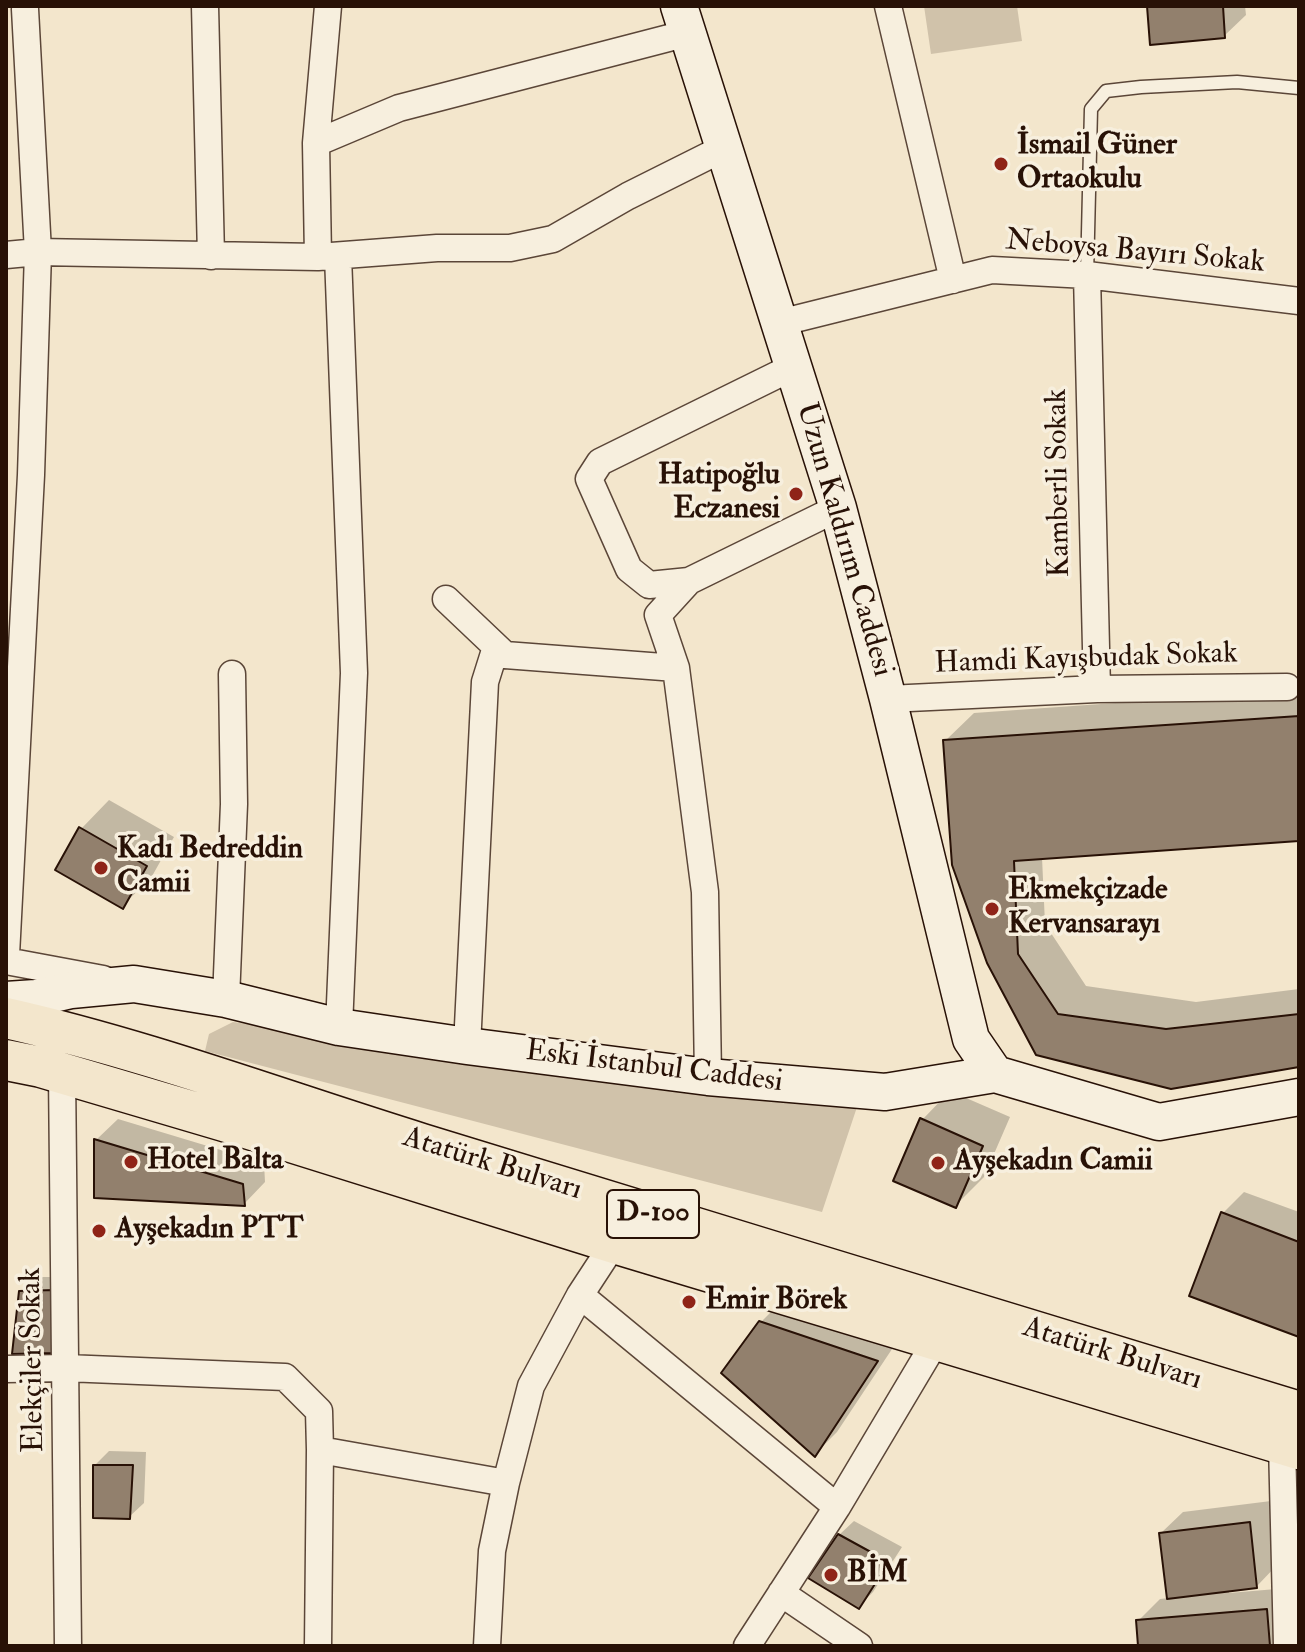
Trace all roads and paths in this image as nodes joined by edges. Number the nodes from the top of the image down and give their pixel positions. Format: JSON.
{"nodes":[{"id":1,"x":205,"y":6,"type":"edge"},
{"id":2,"x":328,"y":6,"type":"edge"},
{"id":3,"x":888,"y":6,"type":"edge"},
{"id":4,"x":18,"y":8,"type":"edge"},
{"id":5,"x":684,"y":20,"type":"edge"},
{"id":6,"x":1299,"y":88,"type":"edge"},
{"id":7,"x":316,"y":143,"type":"junction"},
{"id":8,"x":724,"y":148,"type":"junction"},
{"id":9,"x":38,"y":252,"type":"junction"},
{"id":10,"x":6,"y":255,"type":"edge"},
{"id":11,"x":211,"y":256,"type":"junction"},
{"id":12,"x":328,"y":256,"type":"junction"},
{"id":13,"x":1087,"y":275,"type":"junction"},
{"id":14,"x":953,"y":280,"type":"junction"},
{"id":15,"x":1299,"y":301,"type":"edge"},
{"id":16,"x":779,"y":323,"type":"junction"},
{"id":17,"x":793,"y":367,"type":"junction"},
{"id":18,"x":838,"y":508,"type":"junction"},
{"id":19,"x":689,"y":581,"type":"junction"},
{"id":20,"x":446,"y":599,"type":"dead end"},
{"id":21,"x":496,"y":647,"type":"junction"},
{"id":22,"x":676,"y":668,"type":"junction"},
{"id":23,"x":13,"y":674,"type":"edge"},
{"id":24,"x":232,"y":674,"type":"dead end"},
{"id":25,"x":1287,"y":687,"type":"dead end"},
{"id":26,"x":1097,"y":689,"type":"junction"},
{"id":27,"x":888,"y":699,"type":"junction"},
{"id":28,"x":6,"y":958,"type":"edge"},
{"id":29,"x":134,"y":984,"type":"junction"},
{"id":30,"x":226,"y":999,"type":"junction"},
{"id":31,"x":6,"y":1000,"type":"edge"},
{"id":32,"x":6,"y":1018,"type":"edge"},
{"id":33,"x":339,"y":1027,"type":"junction"},
{"id":34,"x":467,"y":1046,"type":"junction"},
{"id":35,"x":6,"y":1060,"type":"edge"},
{"id":36,"x":62,"y":1073,"type":"junction"},
{"id":37,"x":995,"y":1074,"type":"junction"},
{"id":38,"x":708,"y":1077,"type":"junction"},
{"id":39,"x":1299,"y":1097,"type":"edge"},
{"id":40,"x":614,"y":1243,"type":"junction"},
{"id":41,"x":580,"y":1295,"type":"junction"},
{"id":42,"x":937,"y":1339,"type":"junction"},
{"id":43,"x":66,"y":1368,"type":"junction"},
{"id":44,"x":6,"y":1369,"type":"edge"},
{"id":45,"x":1293,"y":1435,"type":"edge"},
{"id":46,"x":320,"y":1450,"type":"junction"},
{"id":47,"x":506,"y":1483,"type":"junction"},
{"id":48,"x":837,"y":1507,"type":"junction"},
{"id":49,"x":781,"y":1593,"type":"junction"},
{"id":50,"x":68,"y":1646,"type":"edge"},
{"id":51,"x":318,"y":1646,"type":"edge"},
{"id":52,"x":487,"y":1646,"type":"edge"},
{"id":53,"x":747,"y":1646,"type":"edge"},
{"id":54,"x":859,"y":1646,"type":"edge"},
{"id":55,"x":1287,"y":1646,"type":"edge"}],
"edges":[{"from":1,"to":11,"type":"street"},
{"from":2,"to":7,"type":"street"},
{"from":3,"to":14,"type":"street"},
{"from":4,"to":9,"type":"street"},
{"from":5,"to":7,"type":"street"},
{"from":5,"to":8,"type":"main road","name":"Uzun Kaldırım Caddesi"},
{"from":6,"to":13,"type":"lane"},
{"from":7,"to":12,"type":"street"},
{"from":8,"to":12,"type":"street"},
{"from":8,"to":16,"type":"main road","name":"Uzun Kaldırım Caddesi"},
{"from":9,"to":10,"type":"street"},
{"from":9,"to":11,"type":"street"},
{"from":9,"to":23,"type":"street"},
{"from":11,"to":12,"type":"street"},
{"from":12,"to":33,"type":"street"},
{"from":13,"to":14,"type":"street","name":"Neboysa Bayırı Sokak"},
{"from":13,"to":15,"type":"street","name":"Neboysa Bayırı Sokak"},
{"from":13,"to":26,"type":"street","name":"Kamberli Sokak"},
{"from":14,"to":16,"type":"street","name":"Neboysa Bayırı Sokak"},
{"from":16,"to":17,"type":"main road","name":"Uzun Kaldırım Caddesi"},
{"from":17,"to":18,"type":"main road","name":"Uzun Kaldırım Caddesi"},
{"from":17,"to":19,"type":"street"},
{"from":18,"to":19,"type":"street"},
{"from":18,"to":27,"type":"main road","name":"Uzun Kaldırım Caddesi"},
{"from":19,"to":22,"type":"street"},
{"from":20,"to":21,"type":"street"},
{"from":21,"to":22,"type":"street"},
{"from":21,"to":34,"type":"street"},
{"from":22,"to":38,"type":"street"},
{"from":23,"to":28,"type":"street"},
{"from":24,"to":30,"type":"street"},
{"from":25,"to":26,"type":"street","name":"Hamdi Kayışbudak Sokak"},
{"from":26,"to":27,"type":"street","name":"Hamdi Kayışbudak Sokak"},
{"from":27,"to":37,"type":"main road","name":"Uzun Kaldırım Caddesi"},
{"from":28,"to":29,"type":"street"},
{"from":29,"to":30,"type":"main road","name":"Eski İstanbul Caddesi"},
{"from":29,"to":31,"type":"main road","name":"Eski İstanbul Caddesi"},
{"from":30,"to":33,"type":"main road","name":"Eski İstanbul Caddesi"},
{"from":32,"to":45,"type":"main road","name":"Atatürk Bulvarı","number":"D-100"},
{"from":33,"to":34,"type":"main road","name":"Eski İstanbul Caddesi"},
{"from":34,"to":38,"type":"main road","name":"Eski İstanbul Caddesi"},
{"from":35,"to":36,"type":"main road","name":"Atatürk Bulvarı","number":"D-100"},
{"from":36,"to":40,"type":"main road","name":"Atatürk Bulvarı","number":"D-100"},
{"from":36,"to":43,"type":"street","name":"Elekçiler Sokak"},
{"from":37,"to":38,"type":"main road","name":"Eski İstanbul Caddesi"},
{"from":37,"to":39,"type":"main road","name":"Eski İstanbul Caddesi"},
{"from":40,"to":41,"type":"street"},
{"from":40,"to":42,"type":"main road","name":"Atatürk Bulvarı","number":"D-100"},
{"from":41,"to":47,"type":"street"},
{"from":41,"to":48,"type":"street"},
{"from":42,"to":45,"type":"main road","name":"Atatürk Bulvarı","number":"D-100"},
{"from":42,"to":48,"type":"street"},
{"from":43,"to":44,"type":"street"},
{"from":43,"to":46,"type":"street"},
{"from":43,"to":50,"type":"street","name":"Elekçiler Sokak"},
{"from":45,"to":55,"type":"street"},
{"from":46,"to":47,"type":"street"},
{"from":46,"to":51,"type":"street"},
{"from":47,"to":52,"type":"street"},
{"from":48,"to":49,"type":"street"},
{"from":49,"to":53,"type":"street"},
{"from":49,"to":54,"type":"street"}]}
